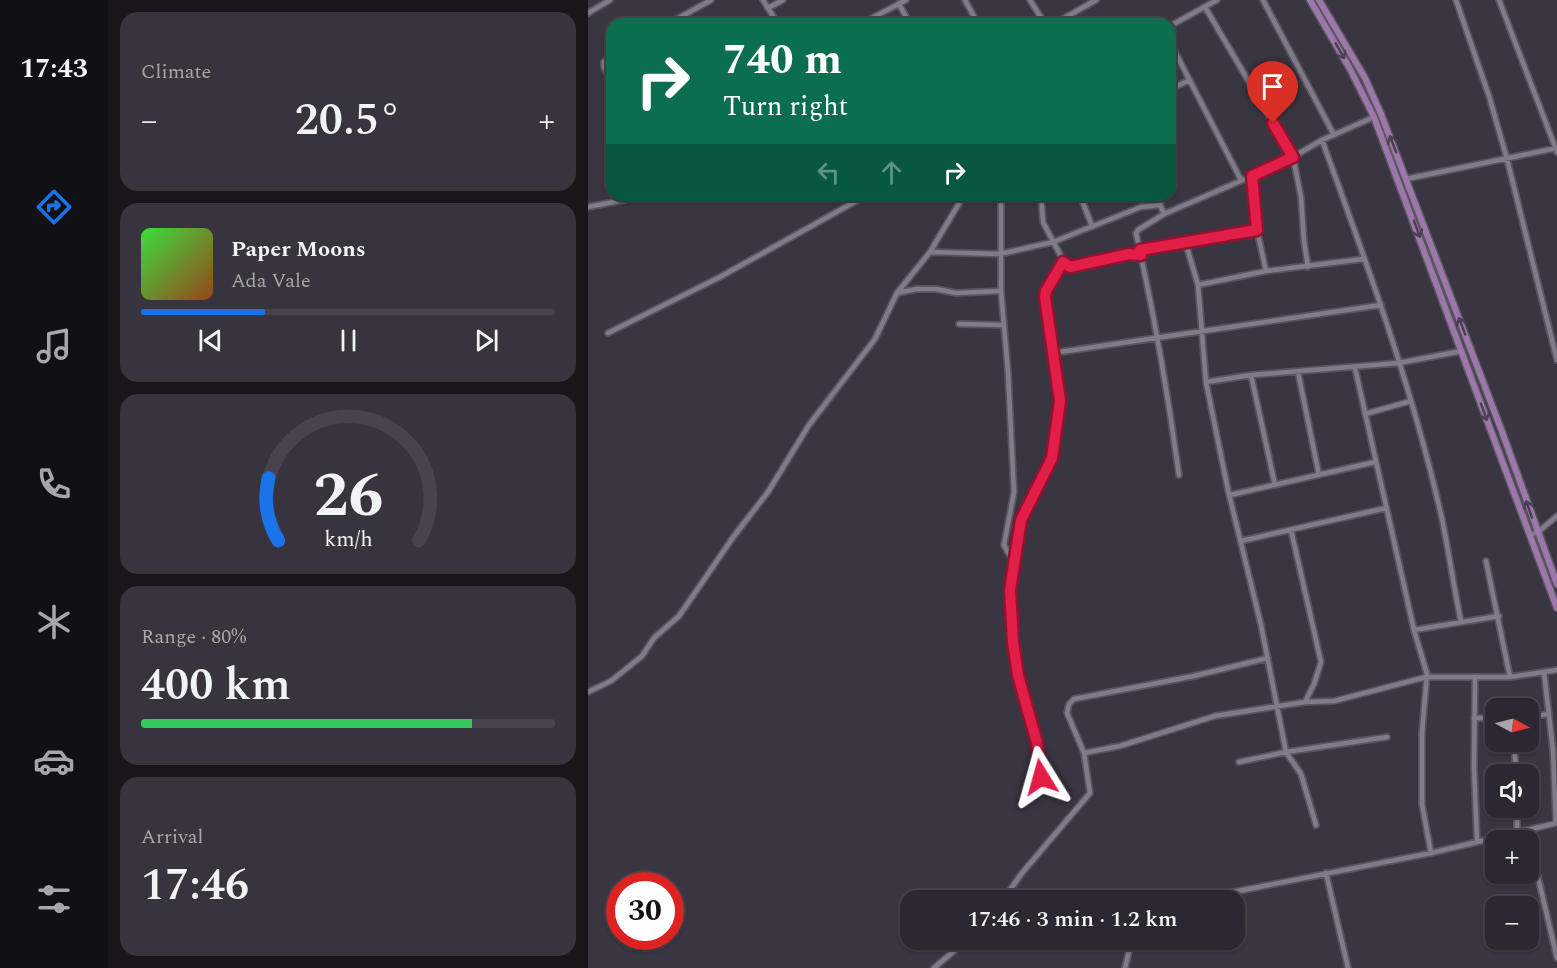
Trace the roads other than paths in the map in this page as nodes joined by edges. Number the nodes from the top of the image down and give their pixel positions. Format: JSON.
{"nodes":[{"id":1,"x":610,"y":0,"type":"edge"},
{"id":2,"x":711,"y":0,"type":"edge"},
{"id":3,"x":764,"y":0,"type":"edge"},
{"id":4,"x":783,"y":0,"type":"edge"},
{"id":5,"x":906,"y":0,"type":"edge"},
{"id":6,"x":965,"y":0,"type":"edge"},
{"id":7,"x":1030,"y":0,"type":"edge"},
{"id":8,"x":1096,"y":0,"type":"edge"},
{"id":9,"x":1217,"y":0,"type":"edge"},
{"id":10,"x":1263,"y":0,"type":"edge"},
{"id":11,"x":1310,"y":0,"type":"edge"},
{"id":12,"x":1319,"y":0,"type":"edge"},
{"id":13,"x":1456,"y":0,"type":"edge"},
{"id":14,"x":1499,"y":0,"type":"edge"},
{"id":15,"x":899,"y":4,"type":"junction"},
{"id":16,"x":1205,"y":7,"type":"junction"},
{"id":17,"x":768,"y":8,"type":"junction"},
{"id":18,"x":588,"y":13,"type":"edge"},
{"id":19,"x":679,"y":18,"type":"edge"},
{"id":20,"x":774,"y":18,"type":"edge"},
{"id":21,"x":872,"y":18,"type":"edge"},
{"id":22,"x":907,"y":18,"type":"edge"},
{"id":23,"x":975,"y":18,"type":"edge"},
{"id":24,"x":1041,"y":18,"type":"edge"},
{"id":25,"x":1064,"y":18,"type":"edge"},
{"id":26,"x":1176,"y":23,"type":"edge"},
{"id":27,"x":1176,"y":53,"type":"edge"},
{"id":28,"x":1190,"y":80,"type":"junction"},
{"id":29,"x":1176,"y":86,"type":"edge"},
{"id":30,"x":1374,"y":117,"type":"junction"},
{"id":31,"x":1334,"y":135,"type":"junction"},
{"id":32,"x":1322,"y":140,"type":"junction"},
{"id":33,"x":1557,"y":150,"type":"edge"},
{"id":34,"x":1293,"y":157,"type":"junction"},
{"id":35,"x":1507,"y":159,"type":"junction"},
{"id":36,"x":1399,"y":170,"type":"junction"},
{"id":37,"x":1252,"y":176,"type":"junction"},
{"id":38,"x":1406,"y":179,"type":"junction"},
{"id":39,"x":1241,"y":180,"type":"junction"},
{"id":40,"x":588,"y":199,"type":"edge"},
{"id":41,"x":617,"y":201,"type":"edge"},
{"id":42,"x":856,"y":201,"type":"edge"},
{"id":43,"x":960,"y":201,"type":"edge"},
{"id":44,"x":1001,"y":201,"type":"edge"},
{"id":45,"x":1041,"y":201,"type":"edge"},
{"id":46,"x":1082,"y":201,"type":"edge"},
{"id":47,"x":1160,"y":201,"type":"edge"},
{"id":48,"x":1160,"y":205,"type":"junction"},
{"id":49,"x":590,"y":206,"type":"edge"},
{"id":50,"x":1164,"y":214,"type":"junction"},
{"id":51,"x":1092,"y":226,"type":"junction"},
{"id":52,"x":1257,"y":230,"type":"junction"},
{"id":53,"x":1185,"y":241,"type":"junction"},
{"id":54,"x":1053,"y":242,"type":"junction"},
{"id":55,"x":1138,"y":243,"type":"junction"},
{"id":56,"x":930,"y":252,"type":"junction"},
{"id":57,"x":1141,"y":253,"type":"junction"},
{"id":58,"x":1000,"y":254,"type":"junction"},
{"id":59,"x":1129,"y":254,"type":"junction"},
{"id":60,"x":1363,"y":259,"type":"junction"},
{"id":61,"x":1063,"y":262,"type":"junction"},
{"id":62,"x":1308,"y":267,"type":"junction"},
{"id":63,"x":1266,"y":271,"type":"junction"},
{"id":64,"x":1198,"y":285,"type":"junction"},
{"id":65,"x":1001,"y":291,"type":"junction"},
{"id":66,"x":897,"y":293,"type":"junction"},
{"id":67,"x":1381,"y":305,"type":"junction"},
{"id":68,"x":959,"y":324,"type":"dead end"},
{"id":69,"x":1004,"y":325,"type":"junction"},
{"id":70,"x":1202,"y":332,"type":"junction"},
{"id":71,"x":608,"y":333,"type":"dead end"},
{"id":72,"x":1156,"y":338,"type":"junction"},
{"id":73,"x":1462,"y":351,"type":"junction"},
{"id":74,"x":1053,"y":353,"type":"junction"},
{"id":75,"x":1557,"y":360,"type":"edge"},
{"id":76,"x":1399,"y":363,"type":"junction"},
{"id":77,"x":1355,"y":368,"type":"junction"},
{"id":78,"x":1298,"y":372,"type":"junction"},
{"id":79,"x":1251,"y":375,"type":"junction"},
{"id":80,"x":1206,"y":382,"type":"junction"},
{"id":81,"x":1411,"y":401,"type":"junction"},
{"id":82,"x":1365,"y":414,"type":"junction"},
{"id":83,"x":1375,"y":462,"type":"junction"},
{"id":84,"x":1179,"y":475,"type":"dead end"},
{"id":85,"x":1319,"y":475,"type":"junction"},
{"id":86,"x":1275,"y":485,"type":"junction"},
{"id":87,"x":1230,"y":495,"type":"junction"},
{"id":88,"x":1386,"y":508,"type":"junction"},
{"id":89,"x":1557,"y":516,"type":"edge"},
{"id":90,"x":1292,"y":530,"type":"junction"},
{"id":91,"x":1538,"y":532,"type":"junction"},
{"id":92,"x":1530,"y":535,"type":"junction"},
{"id":93,"x":1241,"y":541,"type":"junction"},
{"id":94,"x":1486,"y":561,"type":"dead end"},
{"id":95,"x":1014,"y":563,"type":"junction"},
{"id":96,"x":1557,"y":584,"type":"edge"},
{"id":97,"x":1557,"y":608,"type":"edge"},
{"id":98,"x":1499,"y":616,"type":"junction"},
{"id":99,"x":1461,"y":622,"type":"junction"},
{"id":100,"x":1414,"y":630,"type":"junction"},
{"id":101,"x":1268,"y":658,"type":"junction"},
{"id":102,"x":1557,"y":670,"type":"edge"},
{"id":103,"x":1544,"y":672,"type":"junction"},
{"id":104,"x":1426,"y":677,"type":"junction"},
{"id":105,"x":1474,"y":677,"type":"junction"},
{"id":106,"x":1510,"y":677,"type":"junction"},
{"id":107,"x":588,"y":692,"type":"edge"},
{"id":108,"x":1305,"y":702,"type":"junction"},
{"id":109,"x":1276,"y":707,"type":"junction"},
{"id":110,"x":1549,"y":714,"type":"junction"},
{"id":111,"x":1539,"y":715,"type":"edge"},
{"id":112,"x":1474,"y":718,"type":"junction"},
{"id":113,"x":1485,"y":718,"type":"edge"},
{"id":114,"x":1387,"y":737,"type":"dead end"},
{"id":115,"x":1286,"y":752,"type":"junction"},
{"id":116,"x":1084,"y":753,"type":"junction"},
{"id":117,"x":1239,"y":762,"type":"dead end"},
{"id":118,"x":1041,"y":777,"type":"dead end"},
{"id":119,"x":1557,"y":823,"type":"edge"},
{"id":120,"x":1316,"y":825,"type":"dead end"},
{"id":121,"x":1527,"y":830,"type":"edge"},
{"id":122,"x":1485,"y":839,"type":"edge"},
{"id":123,"x":1477,"y":841,"type":"junction"},
{"id":124,"x":1431,"y":853,"type":"junction"},
{"id":125,"x":1326,"y":873,"type":"junction"},
{"id":126,"x":1539,"y":881,"type":"edge"},
{"id":127,"x":1011,"y":890,"type":"edge"},
{"id":128,"x":1245,"y":891,"type":"edge"},
{"id":129,"x":955,"y":950,"type":"edge"},
{"id":130,"x":1129,"y":950,"type":"edge"},
{"id":131,"x":1557,"y":958,"type":"edge"},
{"id":132,"x":934,"y":968,"type":"edge"},
{"id":133,"x":1125,"y":968,"type":"edge"},
{"id":134,"x":1348,"y":968,"type":"edge"}],
"edges":[{"from":1,"to":18,"type":"street"},
{"from":2,"to":19,"type":"street"},
{"from":3,"to":17,"type":"street"},
{"from":4,"to":17,"type":"street"},
{"from":5,"to":15,"type":"street"},
{"from":6,"to":23,"type":"street"},
{"from":7,"to":24,"type":"street"},
{"from":8,"to":25,"type":"street"},
{"from":9,"to":16,"type":"street"},
{"from":10,"to":31,"type":"street"},
{"from":11,"to":30,"type":"main road","one_way":true},
{"from":36,"to":12,"type":"main road","one_way":true},
{"from":13,"to":35,"type":"street"},
{"from":14,"to":33,"type":"street"},
{"from":15,"to":21,"type":"street"},
{"from":15,"to":22,"type":"street"},
{"from":16,"to":26,"type":"street"},
{"from":16,"to":34,"type":"street"},
{"from":17,"to":20,"type":"street"},
{"from":27,"to":28,"type":"street"},
{"from":28,"to":29,"type":"street"},
{"from":28,"to":39,"type":"street"},
{"from":30,"to":31,"type":"street"},
{"from":30,"to":36,"type":"main road"},
{"from":31,"to":32,"type":"street"},
{"from":32,"to":34,"type":"street"},
{"from":32,"to":60,"type":"street"},
{"from":33,"to":35,"type":"street"},
{"from":34,"to":37,"type":"street"},
{"from":34,"to":62,"type":"street"},
{"from":35,"to":38,"type":"street"},
{"from":35,"to":75,"type":"street"},
{"from":36,"to":38,"type":"main road"},
{"from":36,"to":73,"type":"main road","one_way":true},
{"from":37,"to":39,"type":"street"},
{"from":37,"to":52,"type":"street"},
{"from":91,"to":38,"type":"main road","one_way":true},
{"from":39,"to":50,"type":"street"},
{"from":40,"to":49,"type":"street"},
{"from":41,"to":49,"type":"street"},
{"from":42,"to":71,"type":"street"},
{"from":43,"to":56,"type":"street"},
{"from":44,"to":58,"type":"street"},
{"from":45,"to":54,"type":"street"},
{"from":46,"to":51,"type":"street"},
{"from":47,"to":48,"type":"street"},
{"from":48,"to":50,"type":"street"},
{"from":48,"to":51,"type":"street"},
{"from":50,"to":55,"type":"street"},
{"from":51,"to":54,"type":"street"},
{"from":52,"to":53,"type":"street"},
{"from":52,"to":63,"type":"street"},
{"from":53,"to":57,"type":"street"},
{"from":53,"to":64,"type":"street"},
{"from":54,"to":58,"type":"street"},
{"from":54,"to":61,"type":"street"},
{"from":55,"to":57,"type":"street"},
{"from":55,"to":59,"type":"street"},
{"from":56,"to":58,"type":"street"},
{"from":56,"to":66,"type":"street"},
{"from":57,"to":59,"type":"street"},
{"from":57,"to":72,"type":"street"},
{"from":58,"to":65,"type":"street"},
{"from":59,"to":61,"type":"street"},
{"from":60,"to":62,"type":"street"},
{"from":60,"to":67,"type":"street"},
{"from":61,"to":74,"type":"street"},
{"from":62,"to":63,"type":"street"},
{"from":63,"to":64,"type":"street"},
{"from":64,"to":70,"type":"street"},
{"from":65,"to":66,"type":"street"},
{"from":65,"to":69,"type":"street"},
{"from":66,"to":107,"type":"street"},
{"from":67,"to":70,"type":"street"},
{"from":67,"to":76,"type":"street"},
{"from":68,"to":69,"type":"street"},
{"from":69,"to":95,"type":"street"},
{"from":70,"to":72,"type":"street"},
{"from":70,"to":80,"type":"street"},
{"from":72,"to":74,"type":"street"},
{"from":72,"to":84,"type":"street"},
{"from":73,"to":76,"type":"street"},
{"from":73,"to":92,"type":"main road","one_way":true},
{"from":74,"to":95,"type":"street"},
{"from":76,"to":77,"type":"street"},
{"from":76,"to":81,"type":"street"},
{"from":77,"to":78,"type":"street"},
{"from":77,"to":82,"type":"street"},
{"from":78,"to":79,"type":"street"},
{"from":78,"to":85,"type":"street"},
{"from":79,"to":80,"type":"street"},
{"from":79,"to":86,"type":"street"},
{"from":80,"to":87,"type":"street"},
{"from":81,"to":82,"type":"street"},
{"from":81,"to":99,"type":"street"},
{"from":82,"to":83,"type":"street"},
{"from":83,"to":85,"type":"street"},
{"from":83,"to":88,"type":"street"},
{"from":85,"to":86,"type":"street"},
{"from":86,"to":87,"type":"street"},
{"from":87,"to":93,"type":"street"},
{"from":88,"to":90,"type":"street"},
{"from":88,"to":100,"type":"street"},
{"from":89,"to":91,"type":"street"},
{"from":90,"to":93,"type":"street"},
{"from":90,"to":108,"type":"street"},
{"from":91,"to":92,"type":"street"},
{"from":91,"to":96,"type":"main road"},
{"from":92,"to":97,"type":"main road"},
{"from":93,"to":101,"type":"street"},
{"from":94,"to":98,"type":"street"},
{"from":95,"to":118,"type":"street"},
{"from":98,"to":99,"type":"street"},
{"from":98,"to":106,"type":"street"},
{"from":99,"to":100,"type":"street"},
{"from":100,"to":104,"type":"street"},
{"from":101,"to":109,"type":"street"},
{"from":101,"to":116,"type":"street"},
{"from":102,"to":103,"type":"street"},
{"from":103,"to":106,"type":"street"},
{"from":103,"to":110,"type":"street"},
{"from":104,"to":105,"type":"street"},
{"from":104,"to":108,"type":"street"},
{"from":104,"to":124,"type":"street"},
{"from":105,"to":106,"type":"street"},
{"from":105,"to":112,"type":"street"},
{"from":108,"to":109,"type":"street"},
{"from":109,"to":115,"type":"street"},
{"from":109,"to":116,"type":"street"},
{"from":110,"to":111,"type":"street"},
{"from":110,"to":119,"type":"street"},
{"from":112,"to":113,"type":"street"},
{"from":112,"to":123,"type":"street"},
{"from":114,"to":115,"type":"street"},
{"from":115,"to":117,"type":"street"},
{"from":115,"to":120,"type":"street"},
{"from":116,"to":127,"type":"street"},
{"from":119,"to":121,"type":"street"},
{"from":122,"to":123,"type":"street"},
{"from":123,"to":124,"type":"street"},
{"from":124,"to":125,"type":"street"},
{"from":125,"to":128,"type":"street"},
{"from":125,"to":134,"type":"street"},
{"from":126,"to":131,"type":"street"},
{"from":129,"to":132,"type":"street"},
{"from":130,"to":133,"type":"street"}]}
